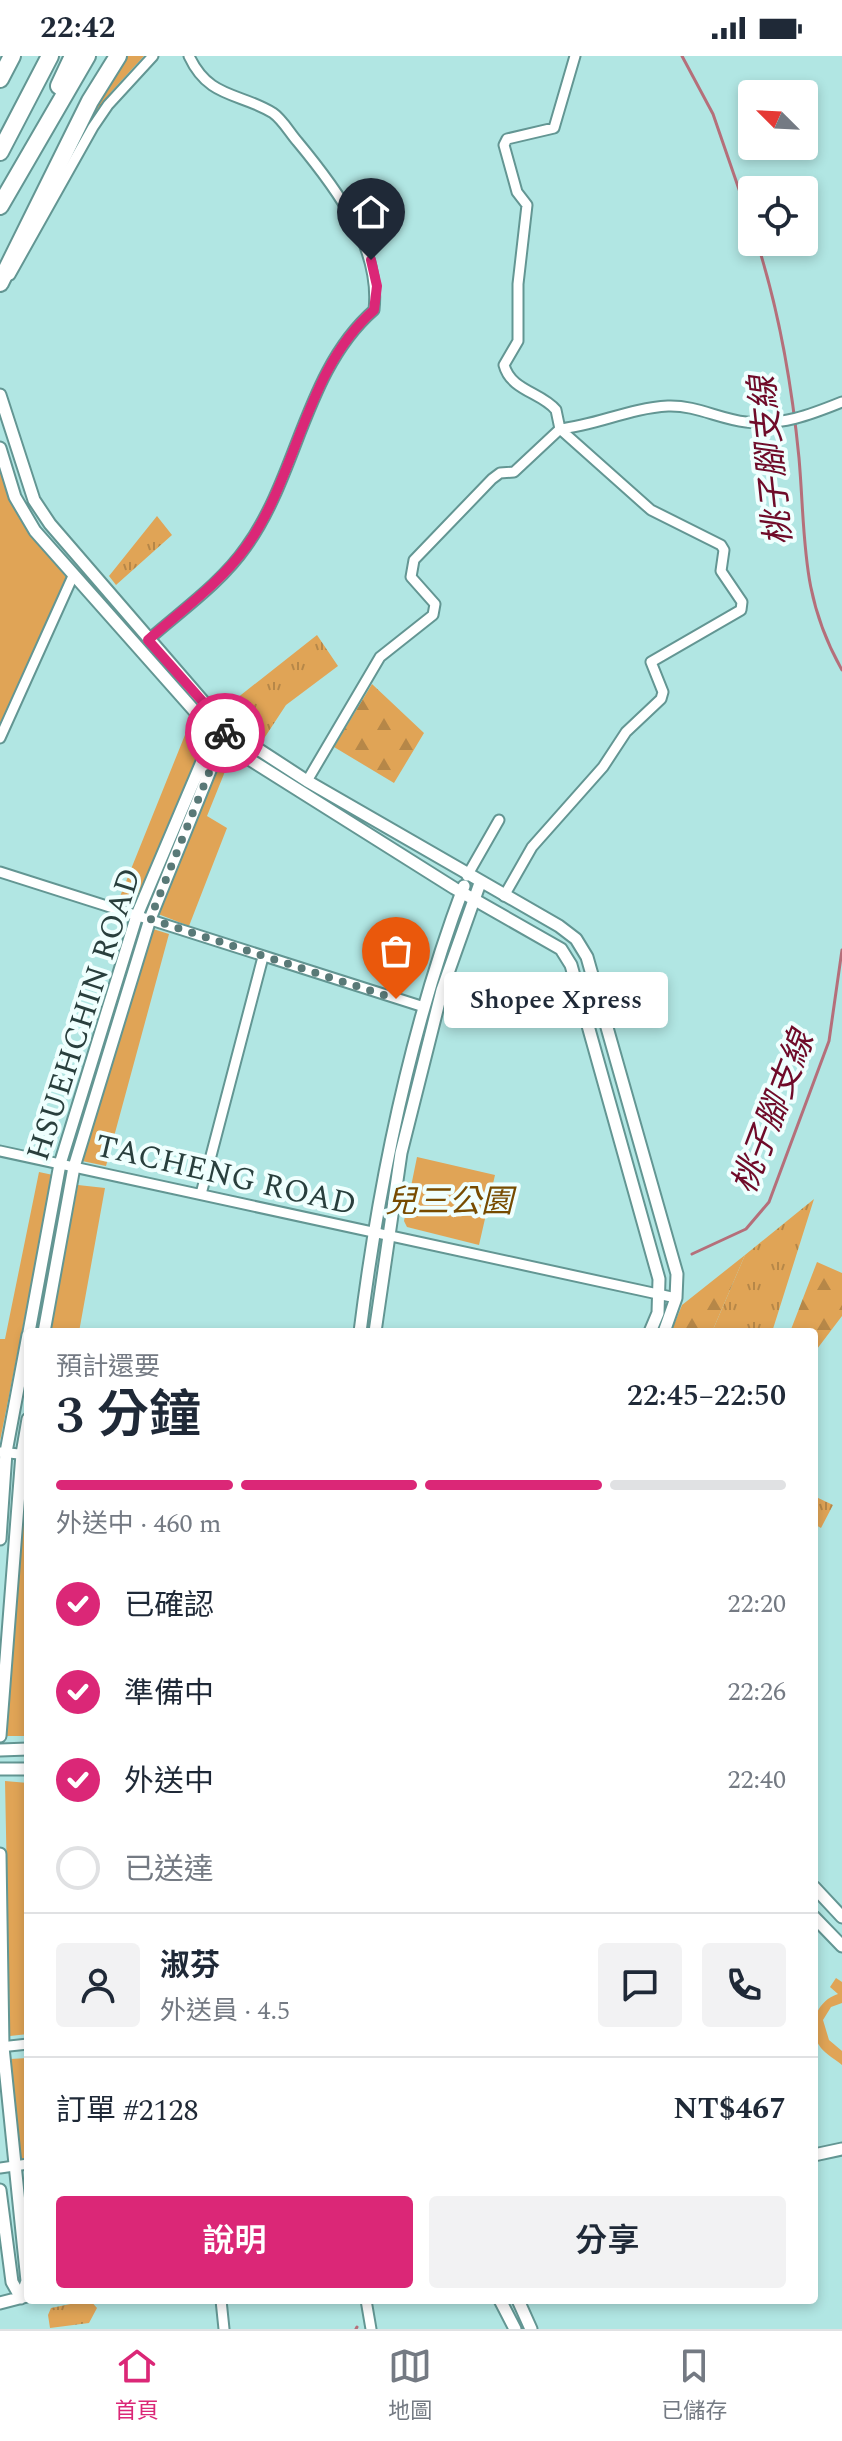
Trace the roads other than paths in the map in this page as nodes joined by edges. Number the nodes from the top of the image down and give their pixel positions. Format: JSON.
{"nodes":[{"id":1,"x":12,"y":56,"type":"edge"},
{"id":2,"x":49,"y":56,"type":"edge"},
{"id":3,"x":73,"y":56,"type":"edge"},
{"id":4,"x":87,"y":56,"type":"edge"},
{"id":5,"x":118,"y":56,"type":"edge"},
{"id":6,"x":153,"y":56,"type":"edge"},
{"id":7,"x":189,"y":56,"type":"edge"},
{"id":8,"x":575,"y":56,"type":"edge"},
{"id":9,"x":0,"y":79,"type":"edge"},
{"id":10,"x":0,"y":152,"type":"edge"},
{"id":11,"x":0,"y":206,"type":"edge"},
{"id":12,"x":0,"y":285,"type":"edge"},
{"id":13,"x":0,"y":395,"type":"edge"},
{"id":14,"x":842,"y":402,"type":"edge"},
{"id":15,"x":560,"y":429,"type":"junction"},
{"id":16,"x":0,"y":448,"type":"edge"},
{"id":17,"x":73,"y":576,"type":"junction"},
{"id":18,"x":148,"y":640,"type":"junction"},
{"id":19,"x":224,"y":726,"type":"junction"},
{"id":20,"x":0,"y":738,"type":"edge"},
{"id":21,"x":218,"y":738,"type":"junction"},
{"id":22,"x":307,"y":781,"type":"junction"},
{"id":23,"x":499,"y":820,"type":"dead end"},
{"id":24,"x":0,"y":872,"type":"edge"},
{"id":25,"x":467,"y":876,"type":"junction"},
{"id":26,"x":480,"y":883,"type":"junction"},
{"id":27,"x":467,"y":895,"type":"junction"},
{"id":28,"x":504,"y":896,"type":"junction"},
{"id":29,"x":137,"y":915,"type":"junction"},
{"id":30,"x":150,"y":919,"type":"junction"},
{"id":31,"x":263,"y":957,"type":"junction"},
{"id":32,"x":424,"y":1007,"type":"junction"},
{"id":33,"x":0,"y":1151,"type":"edge"},
{"id":34,"x":60,"y":1164,"type":"junction"},
{"id":35,"x":74,"y":1167,"type":"junction"},
{"id":36,"x":201,"y":1194,"type":"junction"},
{"id":37,"x":372,"y":1234,"type":"junction"},
{"id":38,"x":386,"y":1236,"type":"junction"},
{"id":39,"x":659,"y":1294,"type":"junction"},
{"id":40,"x":676,"y":1298,"type":"junction"},
{"id":41,"x":29,"y":1328,"type":"edge"},
{"id":42,"x":45,"y":1328,"type":"edge"},
{"id":43,"x":360,"y":1328,"type":"edge"},
{"id":44,"x":375,"y":1328,"type":"edge"},
{"id":45,"x":652,"y":1328,"type":"edge"},
{"id":46,"x":665,"y":1328,"type":"edge"},
{"id":47,"x":24,"y":1352,"type":"edge"},
{"id":48,"x":3,"y":1452,"type":"edge"},
{"id":49,"x":24,"y":1454,"type":"edge"},
{"id":50,"x":24,"y":1465,"type":"edge"},
{"id":51,"x":0,"y":1539,"type":"edge"},
{"id":52,"x":0,"y":1736,"type":"edge"},
{"id":53,"x":24,"y":1749,"type":"edge"},
{"id":54,"x":0,"y":1750,"type":"edge"},
{"id":55,"x":0,"y":1769,"type":"edge"},
{"id":56,"x":24,"y":1769,"type":"edge"},
{"id":57,"x":0,"y":1854,"type":"edge"},
{"id":58,"x":818,"y":1891,"type":"edge"},
{"id":59,"x":824,"y":1898,"type":"junction"},
{"id":60,"x":818,"y":1904,"type":"edge"},
{"id":61,"x":842,"y":1917,"type":"edge"},
{"id":62,"x":818,"y":1921,"type":"edge"},
{"id":63,"x":842,"y":1946,"type":"edge"},
{"id":64,"x":24,"y":2044,"type":"edge"},
{"id":65,"x":1,"y":2047,"type":"edge"},
{"id":66,"x":842,"y":2149,"type":"edge"},
{"id":67,"x":818,"y":2154,"type":"edge"},
{"id":68,"x":6,"y":2167,"type":"edge"},
{"id":69,"x":0,"y":2190,"type":"edge"},
{"id":70,"x":24,"y":2265,"type":"edge"},
{"id":71,"x":24,"y":2296,"type":"edge"},
{"id":72,"x":24,"y":2297,"type":"edge"},
{"id":73,"x":0,"y":2303,"type":"edge"},
{"id":74,"x":221,"y":2304,"type":"edge"},
{"id":75,"x":367,"y":2304,"type":"edge"},
{"id":76,"x":502,"y":2304,"type":"edge"},
{"id":77,"x":520,"y":2304,"type":"edge"},
{"id":78,"x":224,"y":2329,"type":"edge"},
{"id":79,"x":371,"y":2329,"type":"edge"},
{"id":80,"x":515,"y":2329,"type":"edge"},
{"id":81,"x":531,"y":2329,"type":"edge"}],
"edges":[{"from":1,"to":9,"type":"highway"},
{"from":2,"to":10,"type":"highway"},
{"from":3,"to":11,"type":"highway"},
{"from":4,"to":11,"type":"highway"},
{"from":5,"to":12,"type":"highway"},
{"from":6,"to":12,"type":"street"},
{"from":7,"to":18,"type":"street"},
{"from":8,"to":15,"type":"street"},
{"from":13,"to":18,"type":"street"},
{"from":14,"to":15,"type":"street"},
{"from":15,"to":22,"type":"street"},
{"from":15,"to":28,"type":"street"},
{"from":16,"to":17,"type":"street"},
{"from":17,"to":20,"type":"street"},
{"from":17,"to":21,"type":"street"},
{"from":18,"to":19,"type":"street"},
{"from":19,"to":21,"type":"street","name":"HSUEHCHIN ROAD"},
{"from":19,"to":22,"type":"street"},
{"from":21,"to":27,"type":"street"},
{"from":21,"to":29,"type":"street","name":"HSUEHCHIN ROAD"},
{"from":21,"to":30,"type":"street","name":"HSUEHCHIN ROAD"},
{"from":22,"to":25,"type":"street"},
{"from":23,"to":25,"type":"street"},
{"from":24,"to":29,"type":"street"},
{"from":25,"to":26,"type":"street"},
{"from":25,"to":27,"type":"street"},
{"from":26,"to":27,"type":"street"},
{"from":26,"to":28,"type":"street"},
{"from":27,"to":32,"type":"street"},
{"from":27,"to":38,"type":"street"},
{"from":27,"to":39,"type":"street"},
{"from":28,"to":40,"type":"street"},
{"from":29,"to":30,"type":"street"},
{"from":29,"to":34,"type":"street","name":"HSUEHCHIN ROAD"},
{"from":30,"to":31,"type":"street"},
{"from":30,"to":35,"type":"street","name":"HSUEHCHIN ROAD"},
{"from":31,"to":32,"type":"street"},
{"from":31,"to":36,"type":"street"},
{"from":32,"to":37,"type":"street"},
{"from":33,"to":34,"type":"street","name":"TACHENG ROAD"},
{"from":34,"to":35,"type":"street","name":"TACHENG ROAD"},
{"from":34,"to":41,"type":"street","name":"HSUEHCHIN ROAD"},
{"from":35,"to":36,"type":"street","name":"TACHENG ROAD"},
{"from":35,"to":42,"type":"street","name":"HSUEHCHIN ROAD"},
{"from":36,"to":37,"type":"street","name":"TACHENG ROAD"},
{"from":37,"to":38,"type":"street","name":"TACHENG ROAD"},
{"from":37,"to":43,"type":"street"},
{"from":38,"to":39,"type":"street","name":"TACHENG ROAD"},
{"from":38,"to":44,"type":"street"},
{"from":39,"to":40,"type":"street","name":"TACHENG ROAD"},
{"from":39,"to":45,"type":"street"},
{"from":40,"to":46,"type":"street"},
{"from":47,"to":48,"type":"street","name":"HSUEHCHIN ROAD"},
{"from":48,"to":49,"type":"street"},
{"from":48,"to":51,"type":"street","name":"HSUEHCHIN ROAD"},
{"from":50,"to":52,"type":"street"},
{"from":53,"to":54,"type":"street"},
{"from":55,"to":56,"type":"street"},
{"from":57,"to":65,"type":"street"},
{"from":58,"to":59,"type":"street"},
{"from":59,"to":60,"type":"street"},
{"from":59,"to":61,"type":"street"},
{"from":62,"to":63,"type":"street"},
{"from":64,"to":65,"type":"street"},
{"from":65,"to":68,"type":"street"},
{"from":66,"to":67,"type":"street"},
{"from":68,"to":70,"type":"street"},
{"from":69,"to":71,"type":"street"},
{"from":72,"to":73,"type":"street"},
{"from":74,"to":78,"type":"street"},
{"from":75,"to":79,"type":"street"},
{"from":76,"to":80,"type":"street"},
{"from":77,"to":81,"type":"street"}]}
